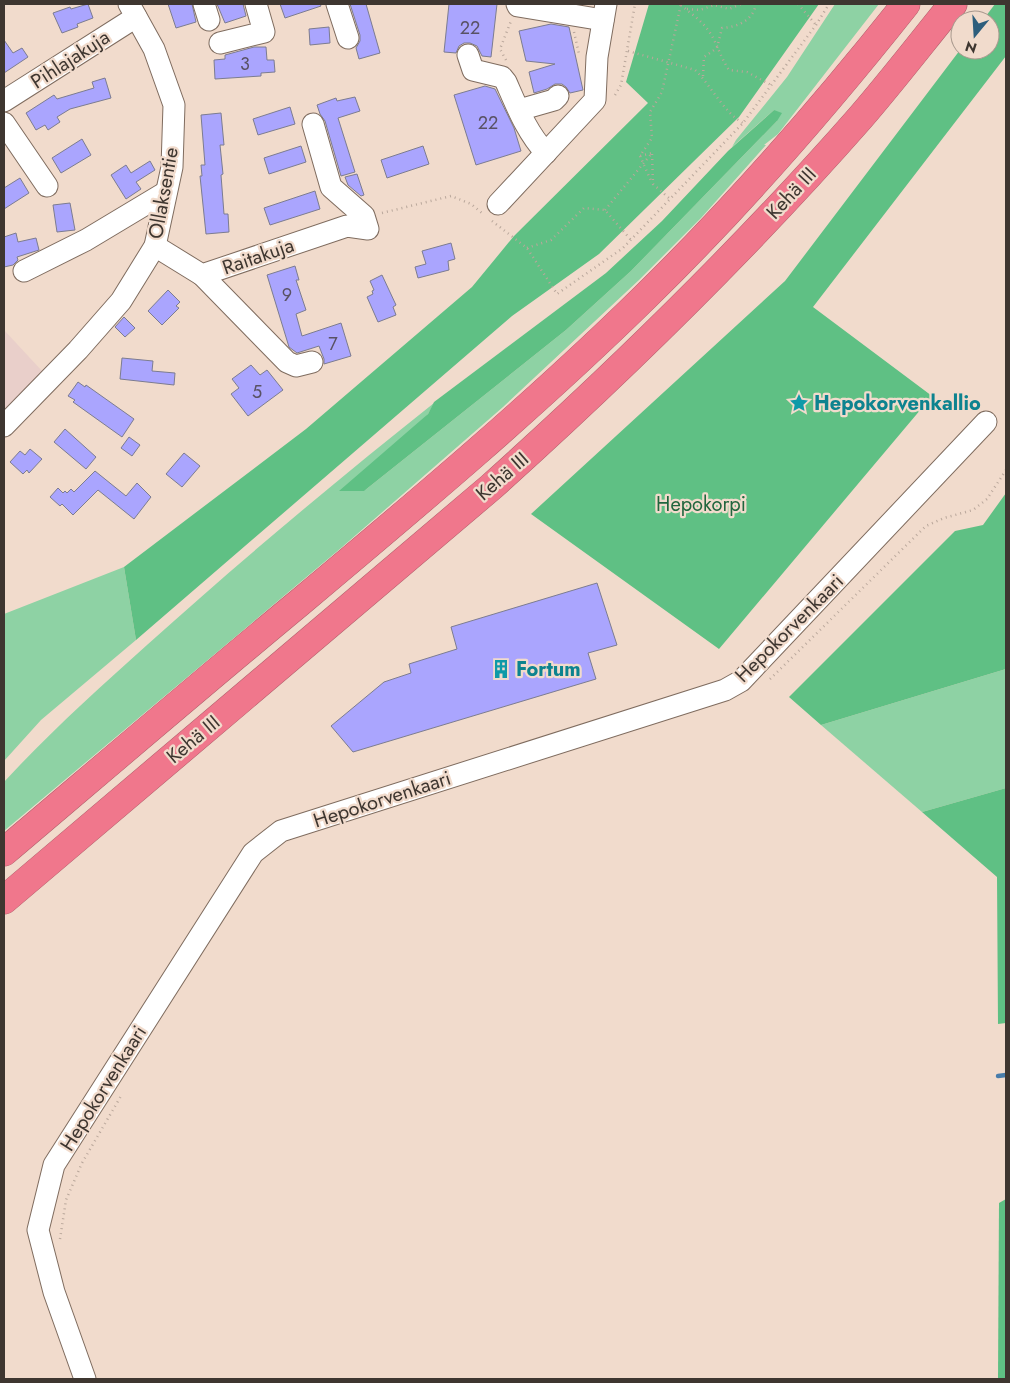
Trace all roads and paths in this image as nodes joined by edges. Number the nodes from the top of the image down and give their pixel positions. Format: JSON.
{"nodes":[{"id":1,"x":256,"y":4,"type":"edge"},
{"id":2,"x":337,"y":4,"type":"edge"},
{"id":3,"x":635,"y":4,"type":"edge"},
{"id":4,"x":681,"y":4,"type":"edge"},
{"id":5,"x":741,"y":4,"type":"edge"},
{"id":6,"x":756,"y":4,"type":"edge"},
{"id":7,"x":798,"y":4,"type":"edge"},
{"id":8,"x":829,"y":4,"type":"edge"},
{"id":9,"x":906,"y":4,"type":"edge"},
{"id":10,"x":953,"y":4,"type":"edge"},
{"id":11,"x":517,"y":5,"type":"edge"},
{"id":12,"x":686,"y":9,"type":"junction"},
{"id":13,"x":132,"y":10,"type":"edge"},
{"id":14,"x":605,"y":12,"type":"edge"},
{"id":15,"x":576,"y":16,"type":"junction"},
{"id":16,"x":816,"y":25,"type":"junction"},
{"id":17,"x":541,"y":26,"type":"dead end"},
{"id":18,"x":348,"y":38,"type":"dead end"},
{"id":19,"x":220,"y":43,"type":"dead end"},
{"id":20,"x":717,"y":48,"type":"junction"},
{"id":21,"x":628,"y":51,"type":"junction"},
{"id":22,"x":579,"y":55,"type":"dead end"},
{"id":23,"x":505,"y":64,"type":"dead end"},
{"id":24,"x":669,"y":64,"type":"junction"},
{"id":25,"x":473,"y":71,"type":"dead end"},
{"id":26,"x":703,"y":78,"type":"junction"},
{"id":27,"x":771,"y":85,"type":"junction"},
{"id":28,"x":615,"y":95,"type":"dead end"},
{"id":29,"x":558,"y":96,"type":"dead end"},
{"id":30,"x":4,"y":101,"type":"edge"},
{"id":31,"x":519,"y":110,"type":"junction"},
{"id":32,"x":743,"y":123,"type":"junction"},
{"id":33,"x":4,"y":124,"type":"edge"},
{"id":34,"x":313,"y":124,"type":"dead end"},
{"id":35,"x":546,"y":153,"type":"junction"},
{"id":36,"x":652,"y":153,"type":"junction"},
{"id":37,"x":640,"y":156,"type":"junction"},
{"id":38,"x":644,"y":164,"type":"junction"},
{"id":39,"x":653,"y":184,"type":"junction"},
{"id":40,"x":47,"y":186,"type":"dead end"},
{"id":41,"x":166,"y":192,"type":"junction"},
{"id":42,"x":670,"y":199,"type":"junction"},
{"id":43,"x":605,"y":210,"type":"junction"},
{"id":44,"x":491,"y":213,"type":"junction"},
{"id":45,"x":368,"y":229,"type":"junction"},
{"id":46,"x":631,"y":240,"type":"junction"},
{"id":47,"x":155,"y":246,"type":"junction"},
{"id":48,"x":527,"y":248,"type":"junction"},
{"id":49,"x":24,"y":271,"type":"dead end"},
{"id":50,"x":202,"y":275,"type":"junction"},
{"id":51,"x":312,"y":362,"type":"dead end"},
{"id":52,"x":986,"y":422,"type":"dead end"},
{"id":53,"x":4,"y":426,"type":"edge"},
{"id":54,"x":1006,"y":470,"type":"edge"},
{"id":55,"x":764,"y":683,"type":"dead end"},
{"id":56,"x":120,"y":801,"type":"junction"},
{"id":57,"x":4,"y":852,"type":"edge"},
{"id":58,"x":4,"y":900,"type":"edge"},
{"id":59,"x":4,"y":922,"type":"edge"},
{"id":60,"x":126,"y":1088,"type":"dead end"},
{"id":61,"x":61,"y":1246,"type":"dead end"},
{"id":62,"x":85,"y":1379,"type":"edge"}],
"edges":[{"from":1,"to":19,"type":"street"},
{"from":2,"to":18,"type":"street"},
{"from":3,"to":21,"type":"path"},
{"from":4,"to":12,"type":"path"},
{"from":4,"to":24,"type":"path"},
{"from":5,"to":12,"type":"path"},
{"from":6,"to":20,"type":"path"},
{"from":7,"to":16,"type":"path"},
{"from":8,"to":16,"type":"path"},
{"from":9,"to":57,"type":"highway","name":"Kehä III"},
{"from":10,"to":56,"type":"highway","name":"Kehä III"},
{"from":11,"to":15,"type":"street"},
{"from":11,"to":17,"type":"street"},
{"from":11,"to":23,"type":"path"},
{"from":12,"to":20,"type":"path"},
{"from":13,"to":30,"type":"street","name":"Pihlajakuja"},
{"from":13,"to":41,"type":"street","name":"Ollaksentie"},
{"from":14,"to":15,"type":"street"},
{"from":14,"to":35,"type":"street"},
{"from":15,"to":22,"type":"path"},
{"from":16,"to":27,"type":"path"},
{"from":20,"to":26,"type":"path"},
{"from":20,"to":27,"type":"path"},
{"from":21,"to":24,"type":"path"},
{"from":21,"to":28,"type":"path"},
{"from":24,"to":26,"type":"path"},
{"from":24,"to":37,"type":"path"},
{"from":25,"to":31,"type":"street"},
{"from":26,"to":32,"type":"path"},
{"from":27,"to":32,"type":"path"},
{"from":29,"to":31,"type":"street"},
{"from":31,"to":35,"type":"street"},
{"from":32,"to":42,"type":"path"},
{"from":33,"to":40,"type":"street"},
{"from":34,"to":45,"type":"street"},
{"from":35,"to":44,"type":"street"},
{"from":36,"to":37,"type":"path"},
{"from":36,"to":38,"type":"path"},
{"from":36,"to":39,"type":"path"},
{"from":37,"to":38,"type":"path"},
{"from":38,"to":39,"type":"path"},
{"from":38,"to":43,"type":"path"},
{"from":39,"to":42,"type":"path"},
{"from":41,"to":47,"type":"street","name":"Ollaksentie"},
{"from":41,"to":49,"type":"street"},
{"from":42,"to":46,"type":"path"},
{"from":43,"to":46,"type":"path"},
{"from":43,"to":48,"type":"path"},
{"from":44,"to":45,"type":"path"},
{"from":44,"to":48,"type":"path"},
{"from":45,"to":50,"type":"street","name":"Raitakuja"},
{"from":46,"to":48,"type":"path"},
{"from":47,"to":50,"type":"street","name":"Raitakuja"},
{"from":47,"to":53,"type":"street","name":"Ollaksentie"},
{"from":50,"to":51,"type":"street"},
{"from":52,"to":62,"type":"street","name":"Hepokorvenkaari"},
{"from":54,"to":55,"type":"path"},
{"from":56,"to":58,"type":"highway","name":"Kehä III"},
{"from":56,"to":59,"type":"highway"},
{"from":60,"to":61,"type":"path"}]}
